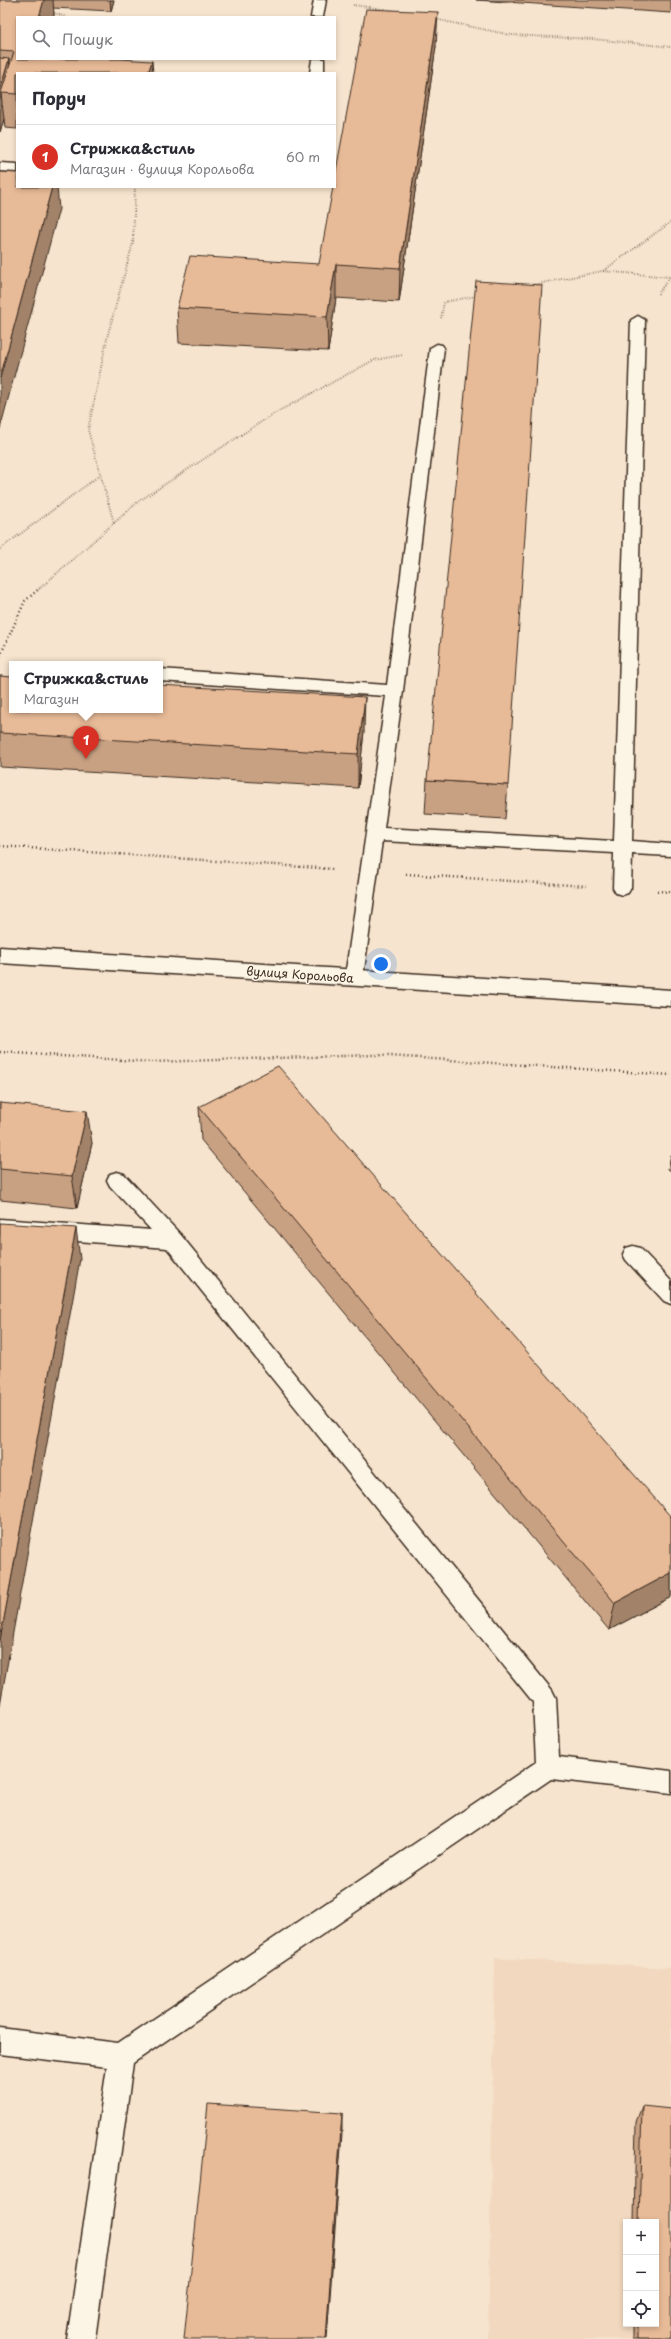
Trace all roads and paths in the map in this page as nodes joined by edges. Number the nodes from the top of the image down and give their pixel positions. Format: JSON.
{"nodes":[{"id":1,"x":320,"y":1,"type":"edge"},
{"id":2,"x":398,"y":11,"type":"edge"},
{"id":3,"x":50,"y":12,"type":"dead end"},
{"id":4,"x":63,"y":16,"type":"edge"},
{"id":5,"x":317,"y":16,"type":"edge"},
{"id":6,"x":429,"y":18,"type":"edge"},
{"id":7,"x":671,"y":47,"type":"edge"},
{"id":8,"x":318,"y":60,"type":"edge"},
{"id":9,"x":318,"y":72,"type":"edge"},
{"id":10,"x":0,"y":167,"type":"edge"},
{"id":11,"x":16,"y":168,"type":"edge"},
{"id":12,"x":135,"y":188,"type":"edge"},
{"id":13,"x":671,"y":222,"type":"edge"},
{"id":14,"x":602,"y":271,"type":"junction"},
{"id":15,"x":670,"y":277,"type":"edge"},
{"id":16,"x":527,"y":286,"type":"edge"},
{"id":17,"x":482,"y":295,"type":"edge"},
{"id":18,"x":638,"y":320,"type":"joint"},
{"id":19,"x":437,"y":348,"type":"junction"},
{"id":20,"x":100,"y":475,"type":"junction"},
{"id":21,"x":114,"y":523,"type":"junction"},
{"id":22,"x":0,"y":549,"type":"edge"},
{"id":23,"x":0,"y":656,"type":"edge"},
{"id":24,"x":163,"y":675,"type":"edge"},
{"id":25,"x":395,"y":691,"type":"junction"},
{"id":26,"x":375,"y":834,"type":"junction"},
{"id":27,"x":0,"y":846,"type":"edge"},
{"id":28,"x":623,"y":846,"type":"junction"},
{"id":29,"x":671,"y":850,"type":"edge"},
{"id":30,"x":368,"y":871,"type":"junction"},
{"id":31,"x":622,"y":888,"type":"junction"},
{"id":32,"x":671,"y":892,"type":"edge"},
{"id":33,"x":0,"y":955,"type":"edge"},
{"id":34,"x":354,"y":978,"type":"junction"},
{"id":35,"x":671,"y":998,"type":"edge"},
{"id":36,"x":0,"y":1052,"type":"edge"},
{"id":37,"x":671,"y":1075,"type":"edge"},
{"id":38,"x":117,"y":1180,"type":"dead end"},
{"id":39,"x":0,"y":1227,"type":"edge"},
{"id":40,"x":173,"y":1240,"type":"junction"},
{"id":41,"x":633,"y":1254,"type":"dead end"},
{"id":42,"x":671,"y":1295,"type":"edge"},
{"id":43,"x":548,"y":1767,"type":"junction"},
{"id":44,"x":671,"y":1782,"type":"edge"},
{"id":45,"x":0,"y":2041,"type":"edge"},
{"id":46,"x":121,"y":2056,"type":"junction"},
{"id":47,"x":81,"y":2339,"type":"edge"}],
"edges":[{"from":1,"to":2,"type":"path"},
{"from":1,"to":5,"type":"lane"},
{"from":3,"to":4,"type":"path"},
{"from":6,"to":7,"type":"path"},
{"from":8,"to":9,"type":"lane"},
{"from":10,"to":11,"type":"lane"},
{"from":12,"to":20,"type":"path"},
{"from":13,"to":14,"type":"path"},
{"from":14,"to":15,"type":"path"},
{"from":14,"to":16,"type":"path"},
{"from":15,"to":18,"type":"path"},
{"from":17,"to":19,"type":"path"},
{"from":18,"to":28,"type":"lane"},
{"from":19,"to":21,"type":"path"},
{"from":19,"to":25,"type":"lane"},
{"from":20,"to":21,"type":"path"},
{"from":20,"to":22,"type":"path"},
{"from":21,"to":23,"type":"path"},
{"from":24,"to":25,"type":"lane"},
{"from":25,"to":26,"type":"lane"},
{"from":26,"to":28,"type":"lane"},
{"from":26,"to":30,"type":"lane"},
{"from":27,"to":30,"type":"path"},
{"from":28,"to":29,"type":"lane"},
{"from":28,"to":31,"type":"lane"},
{"from":30,"to":31,"type":"path"},
{"from":30,"to":34,"type":"lane"},
{"from":31,"to":32,"type":"path"},
{"from":33,"to":34,"type":"street","name":"вулиця Корольова"},
{"from":34,"to":35,"type":"street","name":"вулиця Корольова"},
{"from":36,"to":37,"type":"path"},
{"from":38,"to":40,"type":"lane"},
{"from":39,"to":40,"type":"lane"},
{"from":40,"to":43,"type":"lane"},
{"from":41,"to":42,"type":"lane"},
{"from":43,"to":44,"type":"lane"},
{"from":43,"to":46,"type":"lane"},
{"from":45,"to":46,"type":"lane"},
{"from":46,"to":47,"type":"lane"}]}
